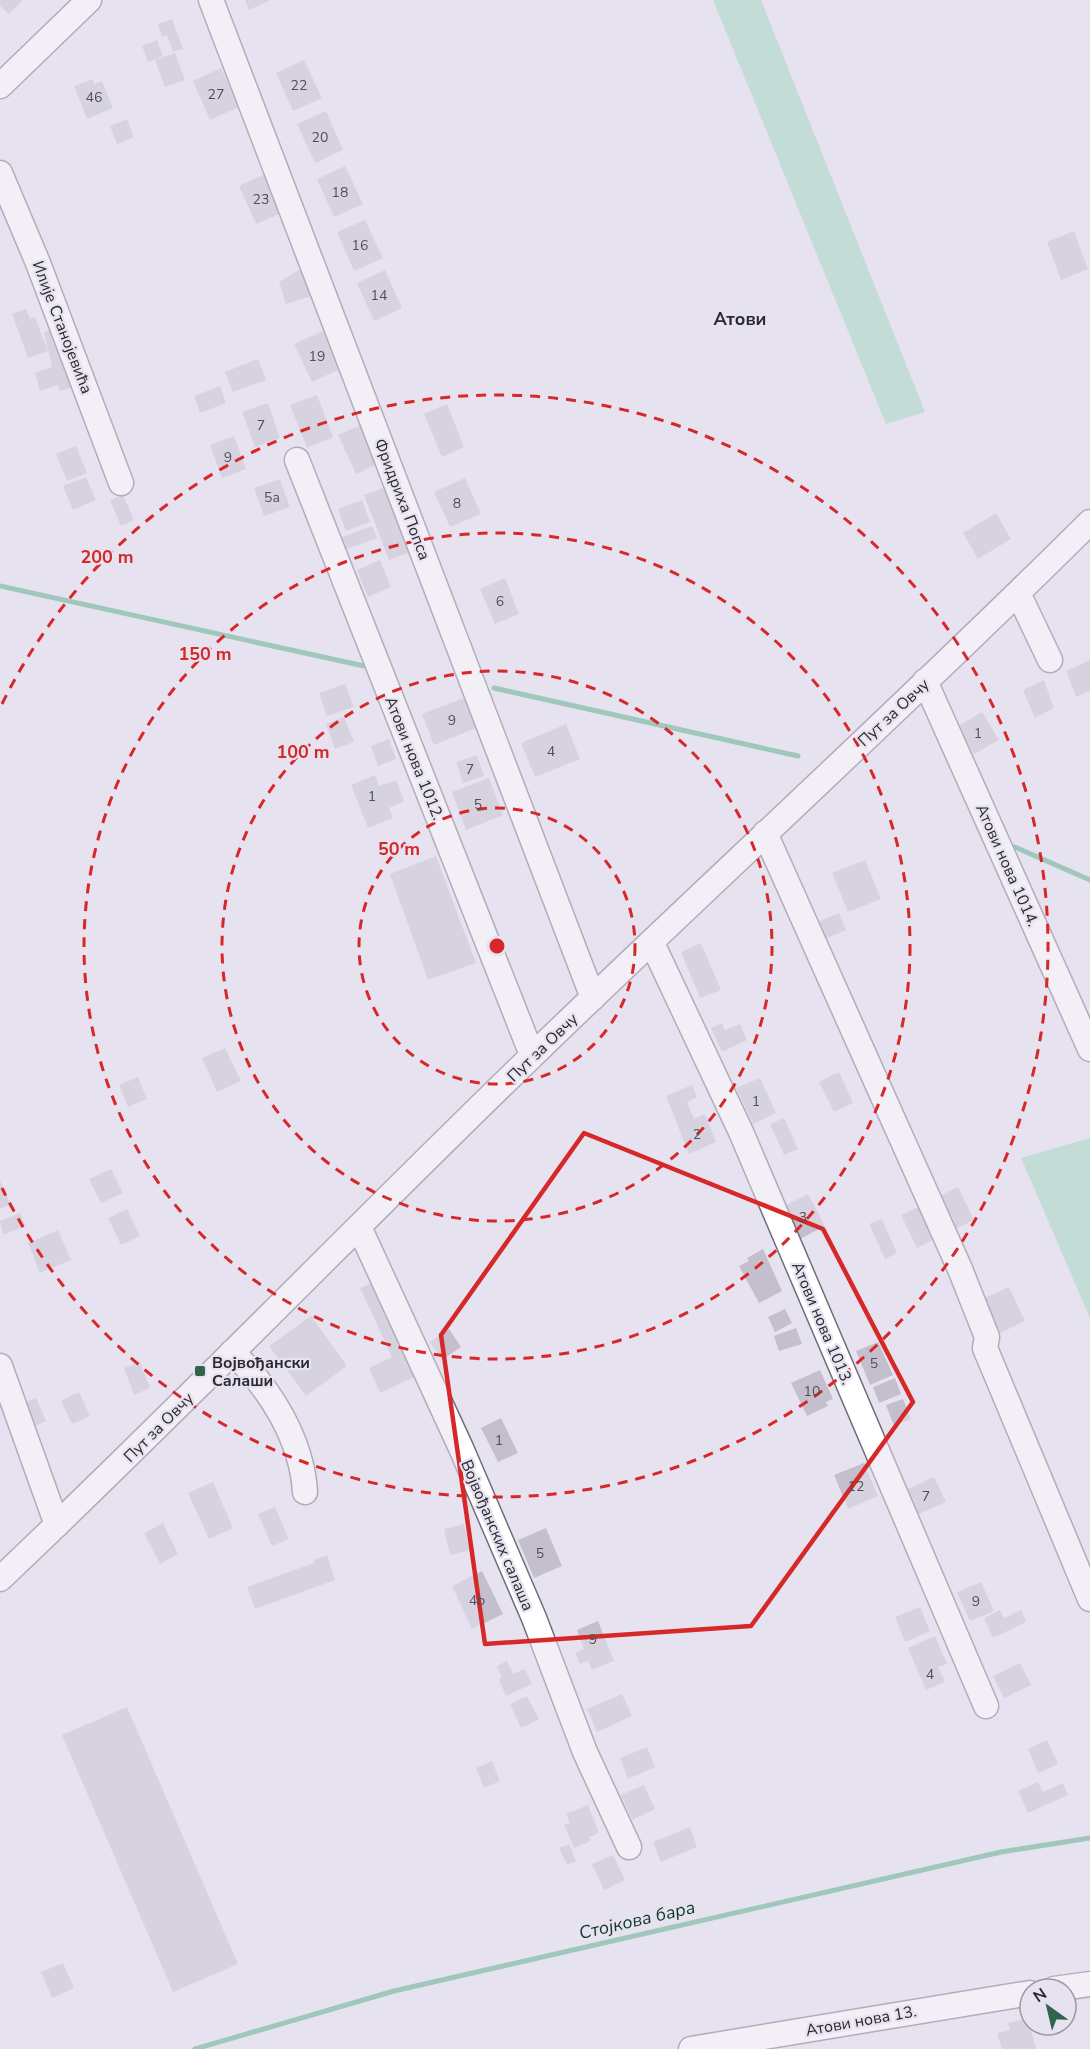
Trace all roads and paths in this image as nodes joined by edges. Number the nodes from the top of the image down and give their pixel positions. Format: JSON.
{"nodes":[{"id":1,"x":89,"y":0,"type":"edge"},
{"id":2,"x":211,"y":0,"type":"edge"},
{"id":3,"x":0,"y":86,"type":"edge"},
{"id":4,"x":0,"y":173,"type":"edge"},
{"id":5,"x":297,"y":460,"type":"dead end"},
{"id":6,"x":121,"y":483,"type":"dead end"},
{"id":7,"x":1090,"y":522,"type":"edge"},
{"id":8,"x":1018,"y":593,"type":"junction"},
{"id":9,"x":1050,"y":660,"type":"dead end"},
{"id":10,"x":925,"y":681,"type":"junction"},
{"id":11,"x":765,"y":833,"type":"junction"},
{"id":12,"x":652,"y":943,"type":"junction"},
{"id":13,"x":593,"y":998,"type":"junction"},
{"id":14,"x":1090,"y":1049,"type":"edge"},
{"id":15,"x":532,"y":1055,"type":"junction"},
{"id":16,"x":359,"y":1227,"type":"junction"},
{"id":17,"x":232,"y":1352,"type":"junction"},
{"id":18,"x":0,"y":1366,"type":"edge"},
{"id":19,"x":305,"y":1492,"type":"dead end"},
{"id":20,"x":57,"y":1525,"type":"junction"},
{"id":21,"x":0,"y":1579,"type":"edge"},
{"id":22,"x":1090,"y":1599,"type":"edge"},
{"id":23,"x":986,"y":1706,"type":"dead end"},
{"id":24,"x":629,"y":1847,"type":"dead end"},
{"id":25,"x":1018,"y":1995,"type":"edge"},
{"id":26,"x":691,"y":2049,"type":"edge"}],
"edges":[{"from":1,"to":3,"type":"street"},
{"from":2,"to":13,"type":"street","name":"Фридриха Попса"},
{"from":4,"to":6,"type":"street","name":"Илије Станојевића"},
{"from":5,"to":15,"type":"street","name":"Атови нова 1012."},
{"from":7,"to":8,"type":"street","name":"Пут за Овчу"},
{"from":8,"to":9,"type":"street"},
{"from":8,"to":10,"type":"street","name":"Пут за Овчу"},
{"from":10,"to":11,"type":"street","name":"Пут за Овчу"},
{"from":10,"to":14,"type":"street","name":"Атови нова 1014."},
{"from":11,"to":12,"type":"street","name":"Пут за Овчу"},
{"from":11,"to":22,"type":"street"},
{"from":12,"to":13,"type":"street","name":"Пут за Овчу"},
{"from":12,"to":23,"type":"street","name":"Атови нова 1013."},
{"from":13,"to":15,"type":"street","name":"Пут за Овчу"},
{"from":15,"to":16,"type":"street","name":"Пут за Овчу"},
{"from":16,"to":17,"type":"street","name":"Пут за Овчу"},
{"from":16,"to":24,"type":"street","name":"Војвођанских салаша"},
{"from":17,"to":19,"type":"street"},
{"from":17,"to":20,"type":"street","name":"Пут за Овчу"},
{"from":18,"to":20,"type":"street"},
{"from":20,"to":21,"type":"street","name":"Пут за Овчу"},
{"from":25,"to":26,"type":"street","name":"Атови нова 13."}]}
